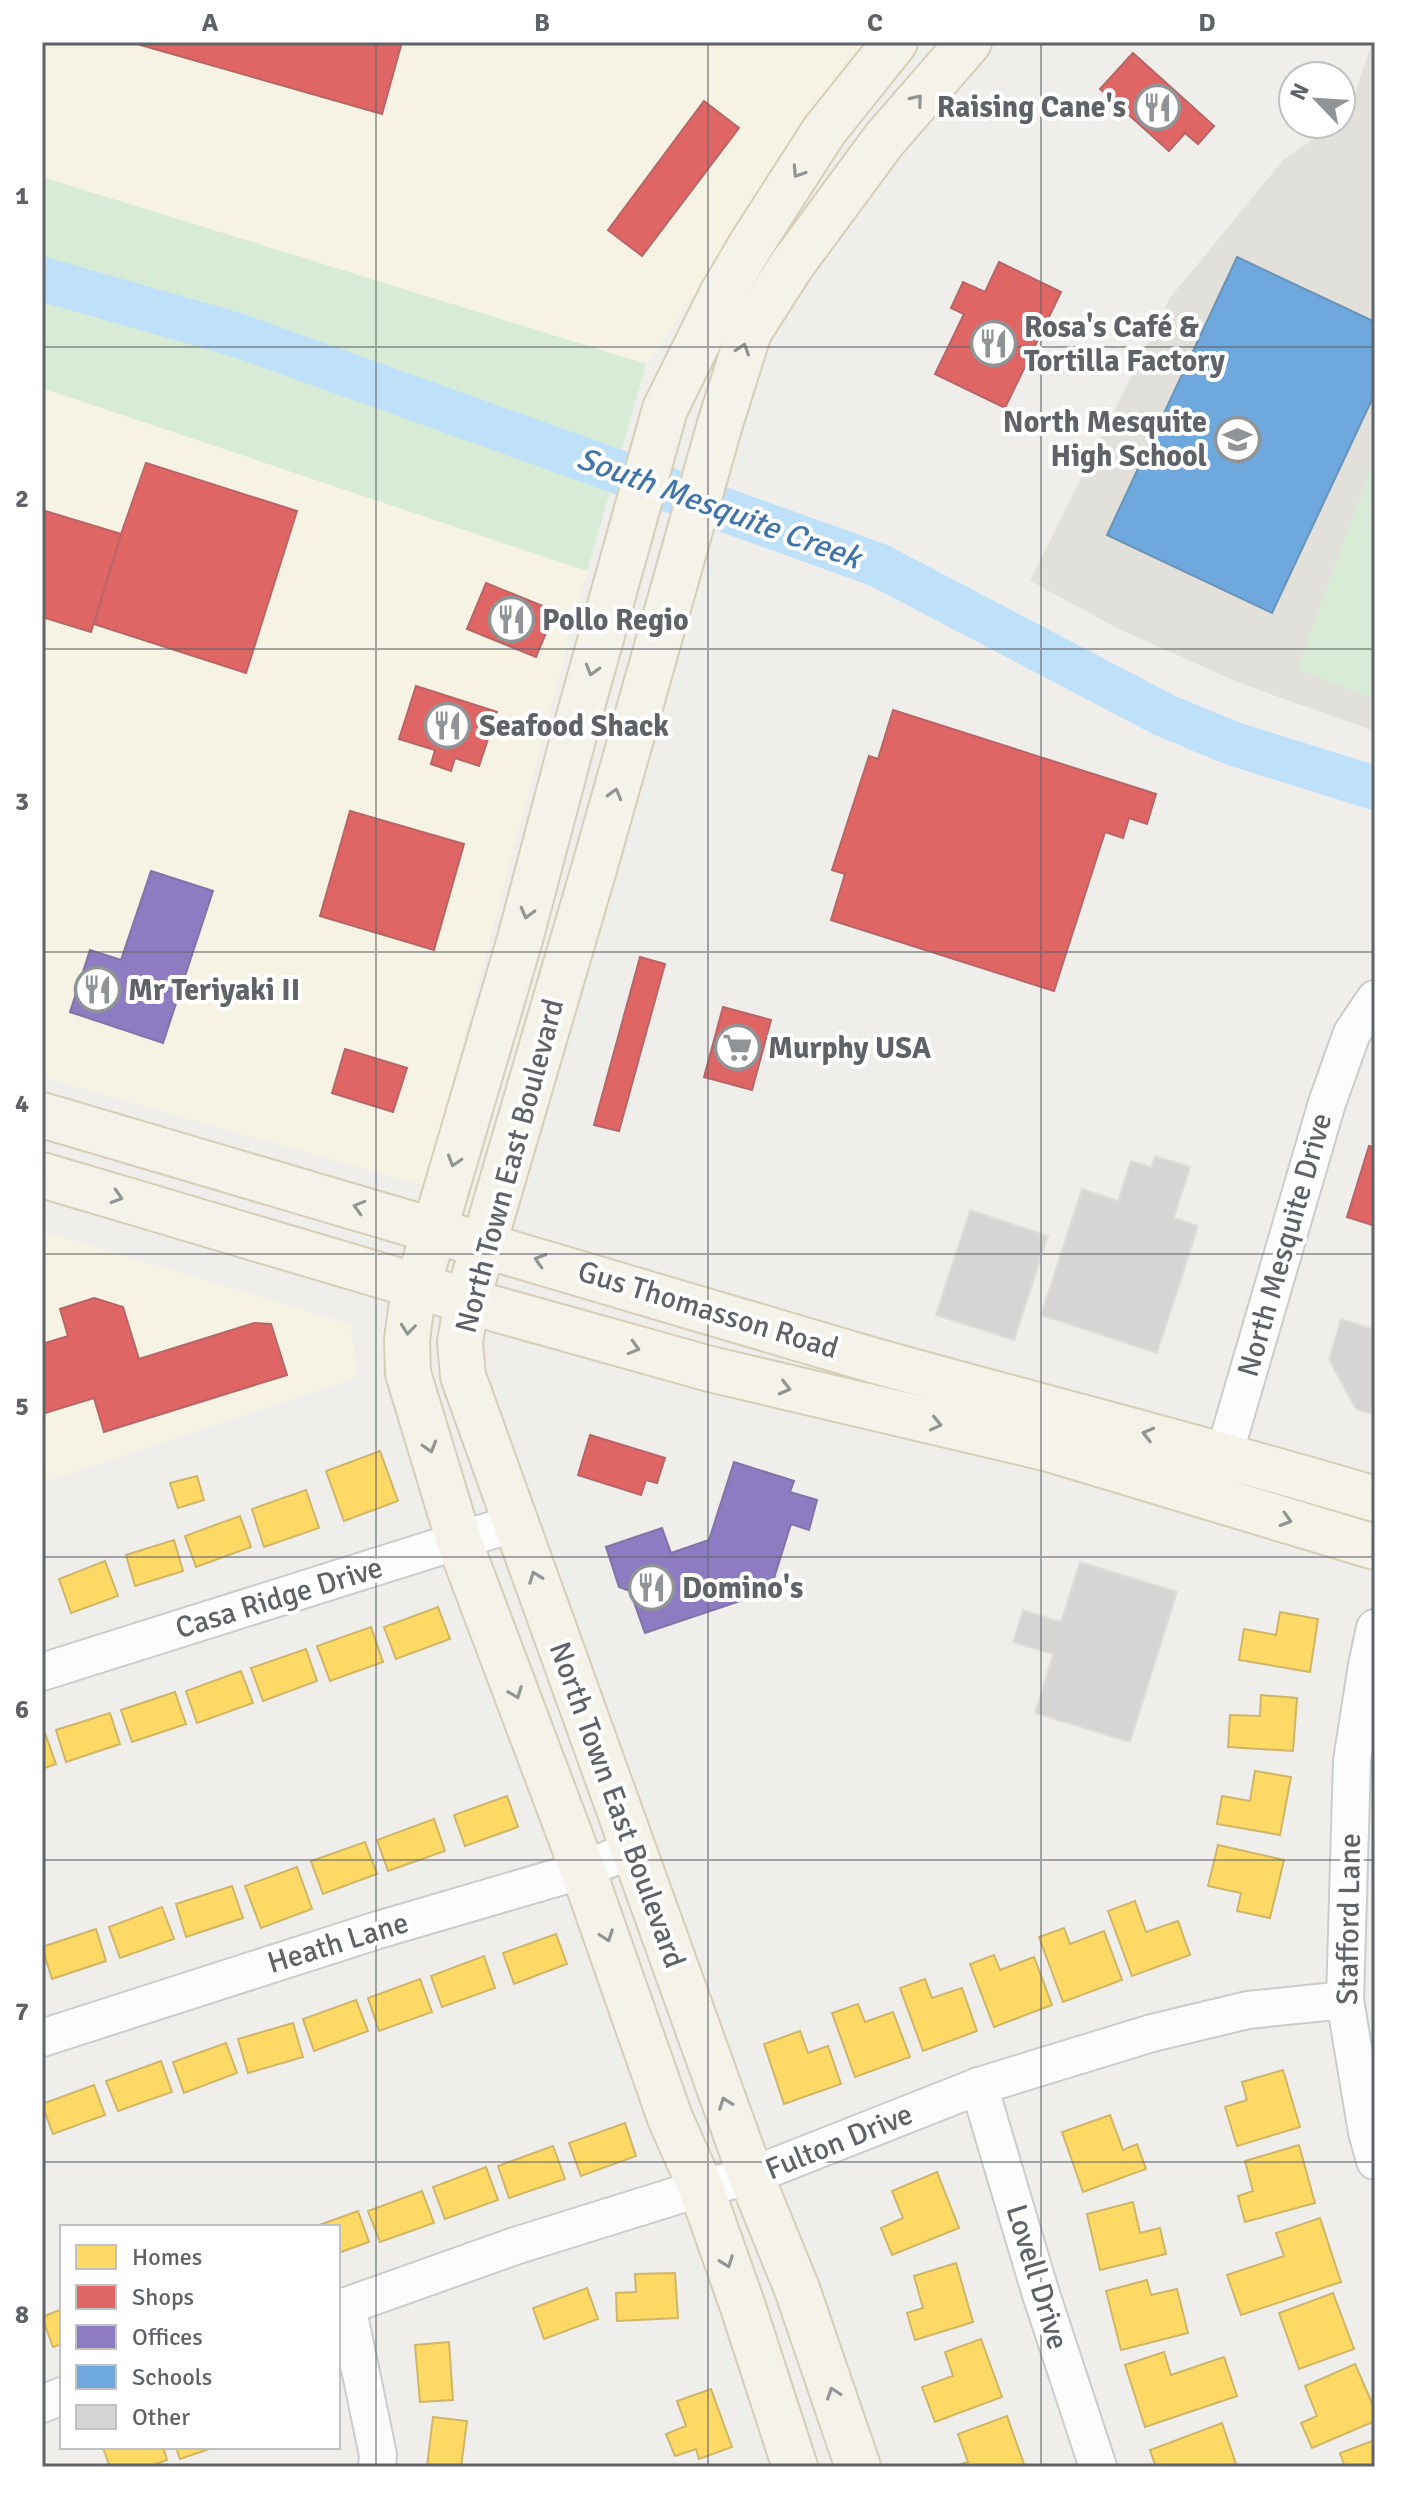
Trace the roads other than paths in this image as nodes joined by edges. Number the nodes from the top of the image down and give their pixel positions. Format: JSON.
{"nodes":[{"id":1,"x":895,"y":42,"type":"edge"},
{"id":2,"x":969,"y":42,"type":"edge"},
{"id":3,"x":824,"y":131,"type":"junction"},
{"id":4,"x":870,"y":162,"type":"junction"},
{"id":5,"x":547,"y":838,"type":"junction"},
{"id":6,"x":594,"y":869,"type":"junction"},
{"id":7,"x":1375,"y":999,"type":"edge"},
{"id":8,"x":42,"y":1115,"type":"edge"},
{"id":9,"x":42,"y":1175,"type":"edge"},
{"id":10,"x":434,"y":1228,"type":"junction"},
{"id":11,"x":485,"y":1244,"type":"junction"},
{"id":12,"x":418,"y":1287,"type":"junction"},
{"id":13,"x":467,"y":1301,"type":"junction"},
{"id":14,"x":872,"y":1360,"type":"junction"},
{"id":15,"x":860,"y":1406,"type":"junction"},
{"id":16,"x":1223,"y":1453,"type":"junction"},
{"id":17,"x":1212,"y":1498,"type":"junction"},
{"id":18,"x":1375,"y":1499,"type":"edge"},
{"id":19,"x":515,"y":1523,"type":"junction"},
{"id":20,"x":459,"y":1541,"type":"junction"},
{"id":21,"x":1375,"y":1547,"type":"edge"},
{"id":22,"x":1375,"y":1628,"type":"edge"},
{"id":23,"x":42,"y":1672,"type":"edge"},
{"id":24,"x":633,"y":1849,"type":"junction"},
{"id":25,"x":583,"y":1870,"type":"junction"},
{"id":26,"x":1345,"y":2000,"type":"junction"},
{"id":27,"x":42,"y":2038,"type":"edge"},
{"id":28,"x":979,"y":2086,"type":"junction"},
{"id":29,"x":1375,"y":2161,"type":"edge"},
{"id":30,"x":751,"y":2176,"type":"junction"},
{"id":31,"x":701,"y":2188,"type":"junction"},
{"id":32,"x":342,"y":2307,"type":"edge"},
{"id":33,"x":377,"y":2467,"type":"edge"},
{"id":34,"x":795,"y":2467,"type":"edge"},
{"id":35,"x":858,"y":2467,"type":"edge"},
{"id":36,"x":1098,"y":2467,"type":"edge"}],
"edges":[{"from":1,"to":3,"type":"main road","name":"North Town East Boulevard"},
{"from":4,"to":2,"type":"main road","name":"North Town East Boulevard","one_way":true},
{"from":3,"to":4,"type":"main road"},
{"from":3,"to":5,"type":"main road","name":"North Town East Boulevard","one_way":true},
{"from":6,"to":4,"type":"main road","name":"North Town East Boulevard","one_way":true},
{"from":5,"to":6,"type":"main road"},
{"from":5,"to":10,"type":"main road","name":"North Town East Boulevard","one_way":true},
{"from":6,"to":11,"type":"main road","name":"North Town East Boulevard"},
{"from":7,"to":16,"type":"street","name":"North Mesquite Drive"},
{"from":10,"to":8,"type":"main road","name":"Gus Thomasson Road","one_way":true},
{"from":9,"to":12,"type":"main road","name":"Gus Thomasson Road","one_way":true},
{"from":10,"to":11,"type":"main road","name":"Gus Thomasson Road"},
{"from":10,"to":12,"type":"main road","name":"North Town East Boulevard"},
{"from":11,"to":13,"type":"main road","name":"North Town East Boulevard"},
{"from":14,"to":11,"type":"main road","name":"Gus Thomasson Road","one_way":true},
{"from":12,"to":13,"type":"main road","name":"Gus Thomasson Road"},
{"from":12,"to":20,"type":"main road","name":"North Town East Boulevard","one_way":true},
{"from":13,"to":15,"type":"main road","name":"Gus Thomasson Road","one_way":true},
{"from":13,"to":19,"type":"main road","name":"North Town East Boulevard"},
{"from":14,"to":15,"type":"main road"},
{"from":16,"to":14,"type":"main road","name":"Gus Thomasson Road","one_way":true},
{"from":15,"to":17,"type":"main road","name":"Gus Thomasson Road","one_way":true},
{"from":16,"to":17,"type":"street","name":"North Mesquite Drive"},
{"from":16,"to":18,"type":"main road","name":"Gus Thomasson Road"},
{"from":17,"to":21,"type":"main road","name":"Gus Thomasson Road","one_way":true},
{"from":19,"to":20,"type":"street","name":"Casa Ridge Drive"},
{"from":24,"to":19,"type":"main road","name":"North Town East Boulevard","one_way":true},
{"from":20,"to":23,"type":"street","name":"Casa Ridge Drive"},
{"from":20,"to":25,"type":"main road","name":"North Town East Boulevard","one_way":true},
{"from":22,"to":26,"type":"street","name":"Stafford Lane"},
{"from":24,"to":25,"type":"street","name":"Heath Lane"},
{"from":30,"to":24,"type":"main road","name":"North Town East Boulevard","one_way":true},
{"from":25,"to":27,"type":"street","name":"Heath Lane"},
{"from":25,"to":31,"type":"main road","name":"North Town East Boulevard","one_way":true},
{"from":26,"to":28,"type":"street","name":"Fulton Drive"},
{"from":26,"to":29,"type":"street","name":"Stafford Lane"},
{"from":28,"to":30,"type":"street","name":"Fulton Drive"},
{"from":28,"to":36,"type":"street","name":"Lovell Drive"},
{"from":30,"to":31,"type":"street","name":"Fulton Drive"},
{"from":35,"to":30,"type":"main road","name":"North Town East Boulevard","one_way":true},
{"from":31,"to":32,"type":"street","name":"Fulton Drive"},
{"from":31,"to":34,"type":"main road","name":"North Town East Boulevard","one_way":true},
{"from":32,"to":33,"type":"street"}]}
